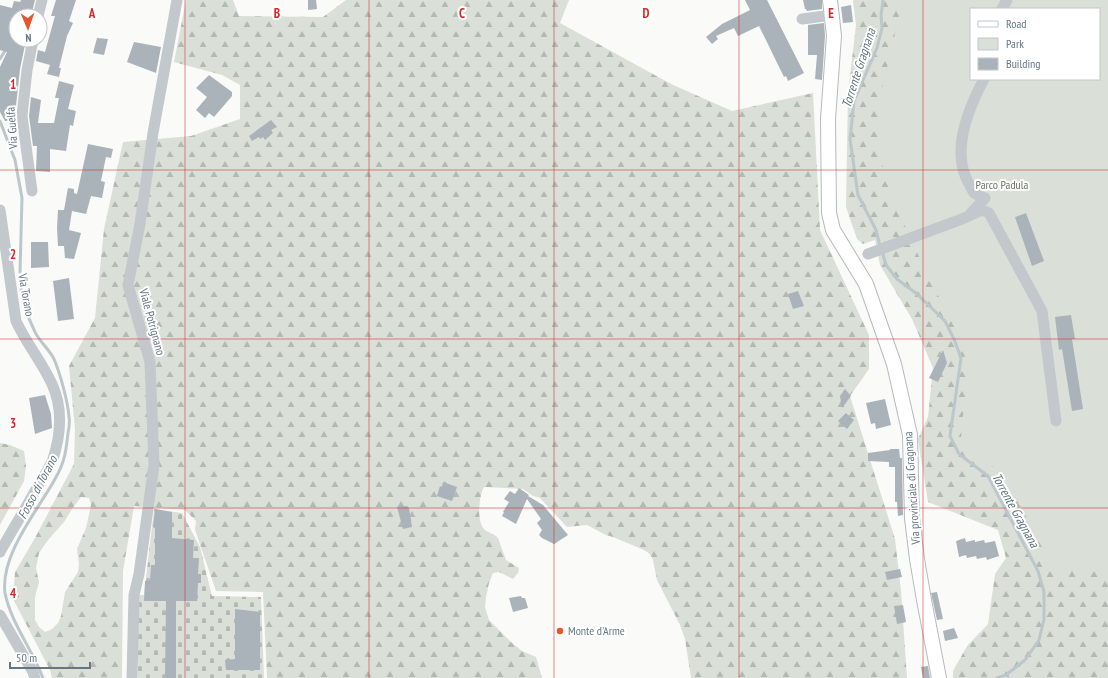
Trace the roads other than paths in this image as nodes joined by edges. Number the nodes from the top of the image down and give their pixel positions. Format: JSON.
{"nodes":[{"id":1,"x":177,"y":0,"type":"edge"},
{"id":2,"x":830,"y":0,"type":"edge"},
{"id":3,"x":832,"y":15,"type":"junction"},
{"id":4,"x":802,"y":19,"type":"dead end"},
{"id":5,"x":31,"y":48,"type":"edge"},
{"id":6,"x":983,"y":80,"type":"edge"},
{"id":7,"x":32,"y":191,"type":"dead end"},
{"id":8,"x":0,"y":213,"type":"edge"},
{"id":9,"x":965,"y":217,"type":"junction"},
{"id":10,"x":868,"y":254,"type":"dead end"},
{"id":11,"x":1056,"y":420,"type":"dead end"},
{"id":12,"x":0,"y":552,"type":"edge"},
{"id":13,"x":0,"y":615,"type":"edge"},
{"id":14,"x":35,"y":678,"type":"edge"},
{"id":15,"x":132,"y":678,"type":"edge"},
{"id":16,"x":939,"y":678,"type":"edge"}],
"edges":[{"from":1,"to":15,"type":"street","name":"Viale Potrignano"},
{"from":2,"to":3,"type":"main road","name":"Via provinciale di Gragnana"},
{"from":3,"to":4,"type":"street"},
{"from":3,"to":16,"type":"main road","name":"Via provinciale di Gragnana"},
{"from":5,"to":7,"type":"street","name":"Via Guelfa"},
{"from":6,"to":9,"type":"street"},
{"from":8,"to":12,"type":"street","name":"Via Torano"},
{"from":9,"to":10,"type":"street"},
{"from":9,"to":11,"type":"street"},
{"from":13,"to":14,"type":"street"}]}
